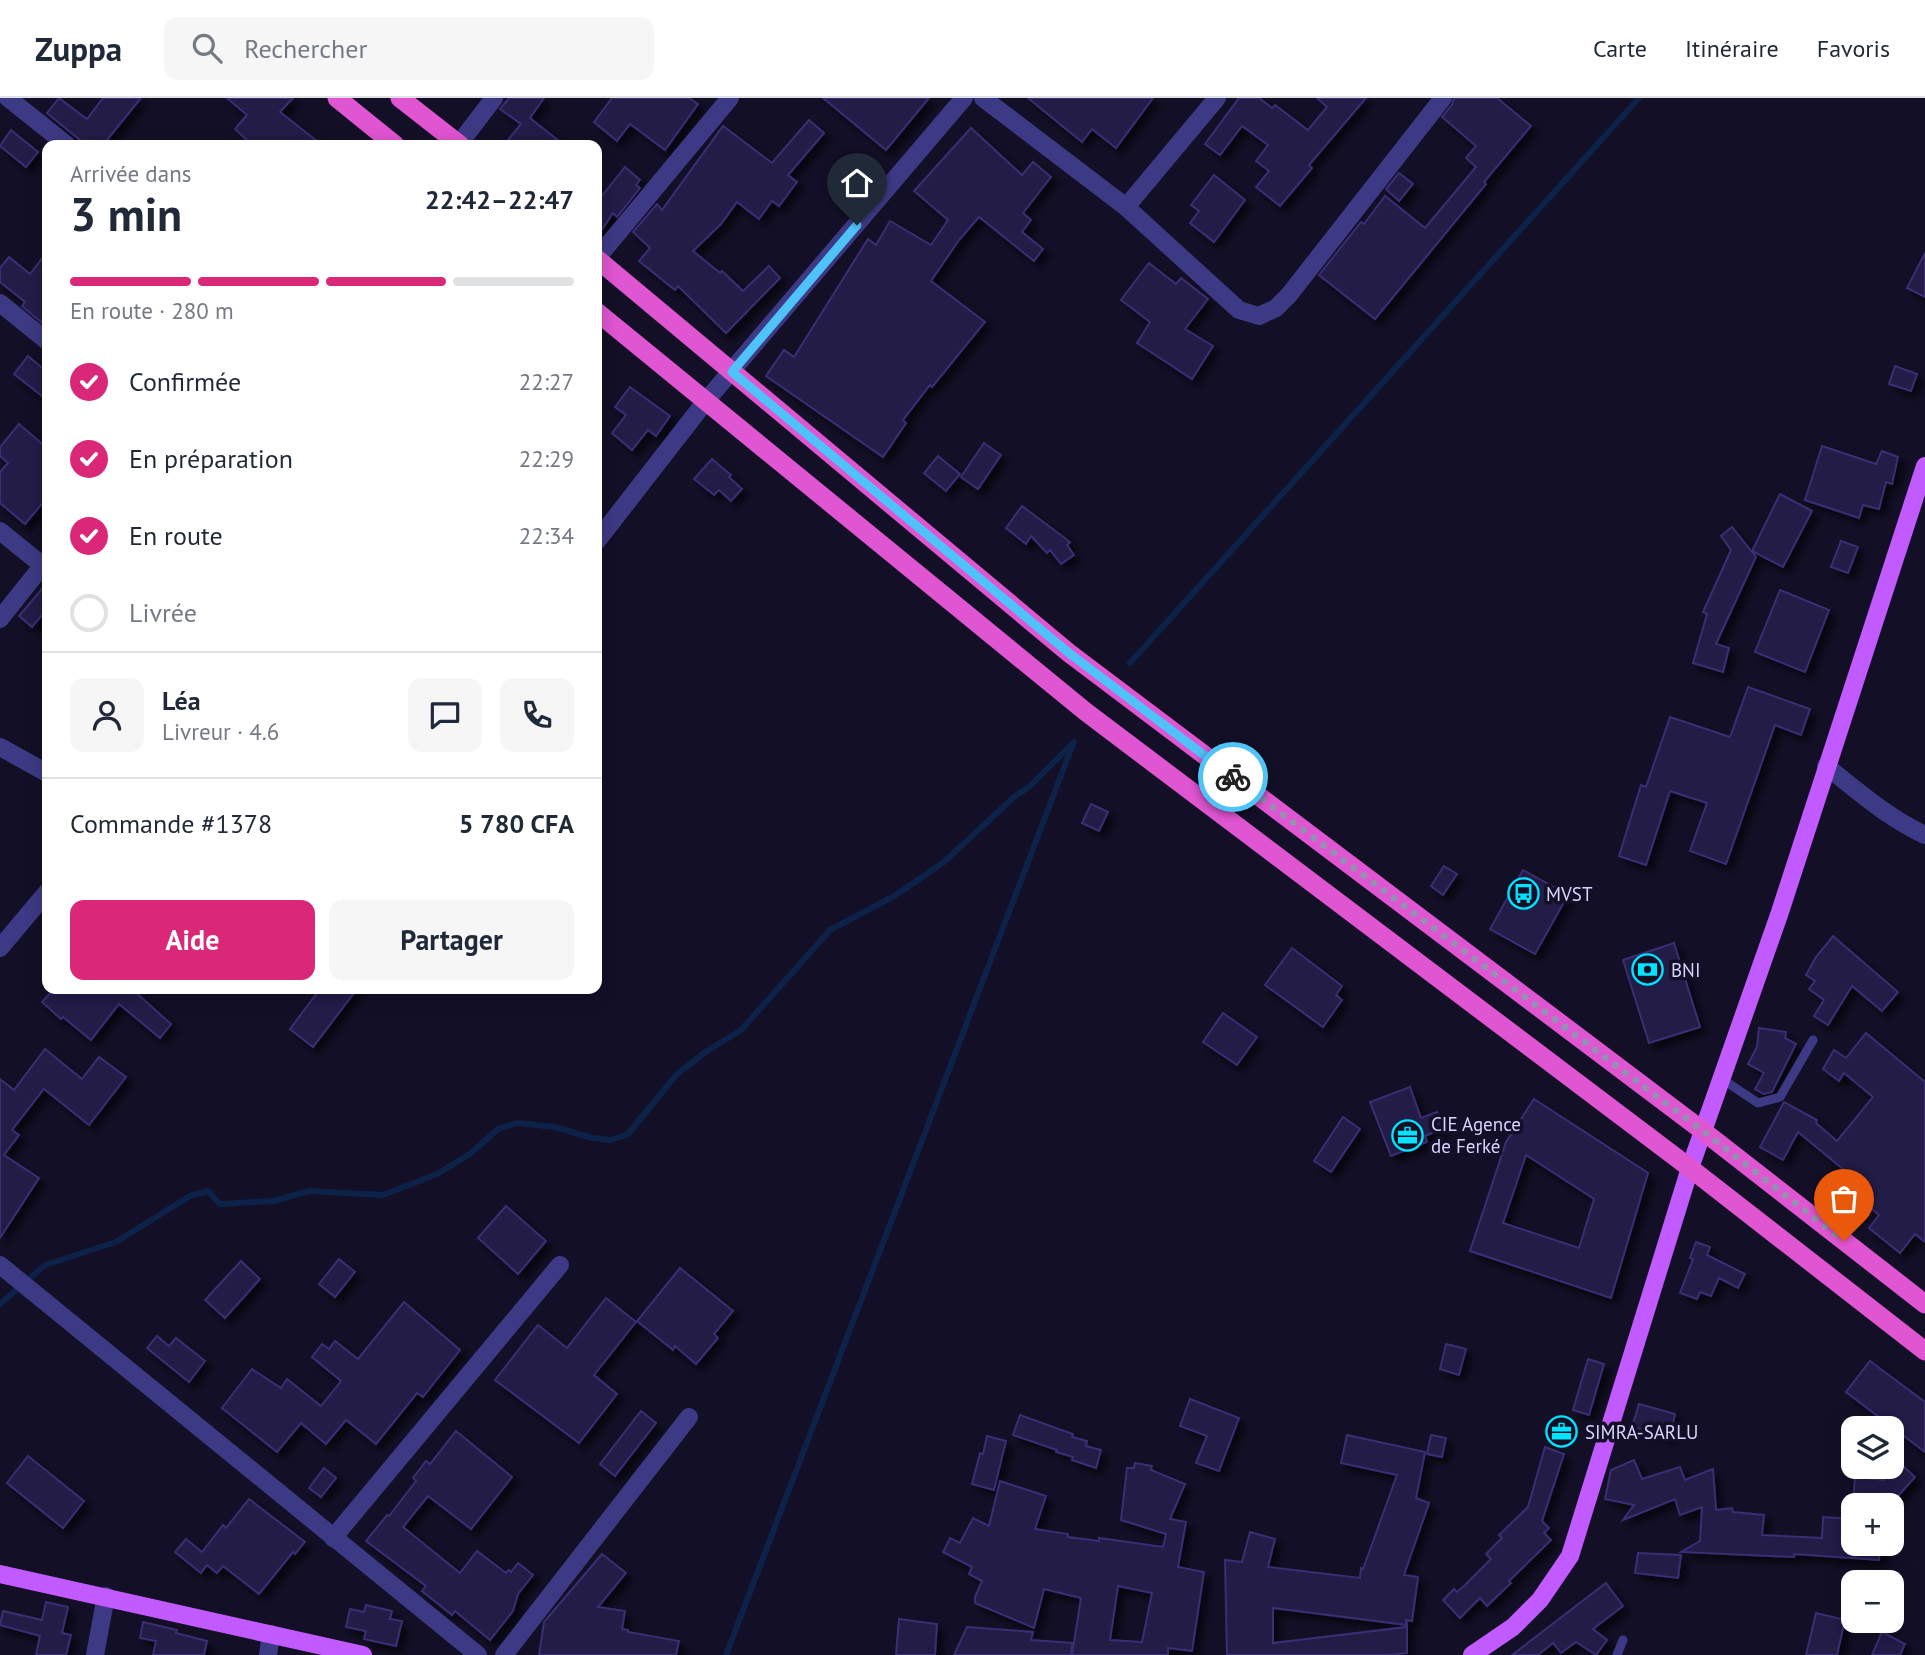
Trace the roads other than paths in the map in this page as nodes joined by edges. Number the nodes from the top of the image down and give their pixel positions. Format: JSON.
{"nodes":[{"id":1,"x":8,"y":98,"type":"edge"},
{"id":2,"x":337,"y":98,"type":"edge"},
{"id":3,"x":400,"y":98,"type":"edge"},
{"id":4,"x":494,"y":98,"type":"edge"},
{"id":5,"x":730,"y":98,"type":"edge"},
{"id":6,"x":964,"y":98,"type":"edge"},
{"id":7,"x":984,"y":98,"type":"edge"},
{"id":8,"x":1217,"y":98,"type":"edge"},
{"id":9,"x":1443,"y":98,"type":"edge"},
{"id":10,"x":61,"y":140,"type":"edge"},
{"id":11,"x":384,"y":140,"type":"edge"},
{"id":12,"x":453,"y":140,"type":"edge"},
{"id":13,"x":463,"y":140,"type":"edge"},
{"id":14,"x":1126,"y":207,"type":"junction"},
{"id":15,"x":602,"y":252,"type":"edge"},
{"id":16,"x":602,"y":262,"type":"edge"},
{"id":17,"x":0,"y":303,"type":"edge"},
{"id":18,"x":602,"y":316,"type":"edge"},
{"id":19,"x":42,"y":337,"type":"edge"},
{"id":20,"x":732,"y":372,"type":"junction"},
{"id":21,"x":705,"y":402,"type":"junction"},
{"id":22,"x":1925,"y":466,"type":"edge"},
{"id":23,"x":0,"y":531,"type":"edge"},
{"id":24,"x":602,"y":535,"type":"edge"},
{"id":25,"x":42,"y":562,"type":"edge"},
{"id":26,"x":42,"y":570,"type":"edge"},
{"id":27,"x":0,"y":619,"type":"edge"},
{"id":28,"x":0,"y":747,"type":"edge"},
{"id":29,"x":1826,"y":766,"type":"junction"},
{"id":30,"x":42,"y":770,"type":"edge"},
{"id":31,"x":1925,"y":835,"type":"edge"},
{"id":32,"x":42,"y":898,"type":"edge"},
{"id":33,"x":0,"y":948,"type":"edge"},
{"id":34,"x":1813,"y":1040,"type":"dead end"},
{"id":35,"x":1721,"y":1079,"type":"junction"},
{"id":36,"x":1703,"y":1131,"type":"junction"},
{"id":37,"x":1690,"y":1168,"type":"junction"},
{"id":38,"x":0,"y":1265,"type":"edge"},
{"id":39,"x":560,"y":1265,"type":"dead end"},
{"id":40,"x":1925,"y":1304,"type":"edge"},
{"id":41,"x":1925,"y":1351,"type":"edge"},
{"id":42,"x":689,"y":1417,"type":"dead end"},
{"id":43,"x":333,"y":1538,"type":"junction"},
{"id":44,"x":0,"y":1574,"type":"edge"},
{"id":45,"x":106,"y":1596,"type":"junction"},
{"id":46,"x":271,"y":1634,"type":"junction"},
{"id":47,"x":1623,"y":1640,"type":"dead end"},
{"id":48,"x":96,"y":1655,"type":"edge"},
{"id":49,"x":268,"y":1655,"type":"edge"},
{"id":50,"x":363,"y":1655,"type":"edge"},
{"id":51,"x":478,"y":1655,"type":"edge"},
{"id":52,"x":504,"y":1655,"type":"edge"},
{"id":53,"x":1472,"y":1655,"type":"edge"},
{"id":54,"x":1617,"y":1655,"type":"edge"}],
"edges":[{"from":1,"to":10,"type":"street"},
{"from":2,"to":11,"type":"highway"},
{"from":3,"to":12,"type":"highway"},
{"from":4,"to":13,"type":"street"},
{"from":5,"to":15,"type":"street"},
{"from":6,"to":20,"type":"street"},
{"from":7,"to":14,"type":"street"},
{"from":8,"to":14,"type":"street"},
{"from":9,"to":14,"type":"street"},
{"from":16,"to":20,"type":"highway"},
{"from":17,"to":19,"type":"street"},
{"from":18,"to":21,"type":"highway"},
{"from":20,"to":21,"type":"street"},
{"from":20,"to":36,"type":"highway"},
{"from":21,"to":24,"type":"street"},
{"from":21,"to":37,"type":"highway"},
{"from":22,"to":29,"type":"main road"},
{"from":23,"to":25,"type":"street"},
{"from":26,"to":27,"type":"street"},
{"from":28,"to":30,"type":"street"},
{"from":29,"to":31,"type":"street"},
{"from":29,"to":35,"type":"main road"},
{"from":32,"to":33,"type":"street"},
{"from":34,"to":35,"type":"lane"},
{"from":35,"to":36,"type":"main road"},
{"from":36,"to":37,"type":"main road"},
{"from":36,"to":40,"type":"highway"},
{"from":37,"to":41,"type":"highway"},
{"from":37,"to":53,"type":"main road"},
{"from":38,"to":43,"type":"street"},
{"from":39,"to":43,"type":"street"},
{"from":42,"to":52,"type":"street"},
{"from":43,"to":51,"type":"street"},
{"from":44,"to":45,"type":"main road"},
{"from":45,"to":46,"type":"main road"},
{"from":45,"to":48,"type":"street"},
{"from":46,"to":49,"type":"street"},
{"from":46,"to":50,"type":"main road"},
{"from":47,"to":54,"type":"lane"}]}
